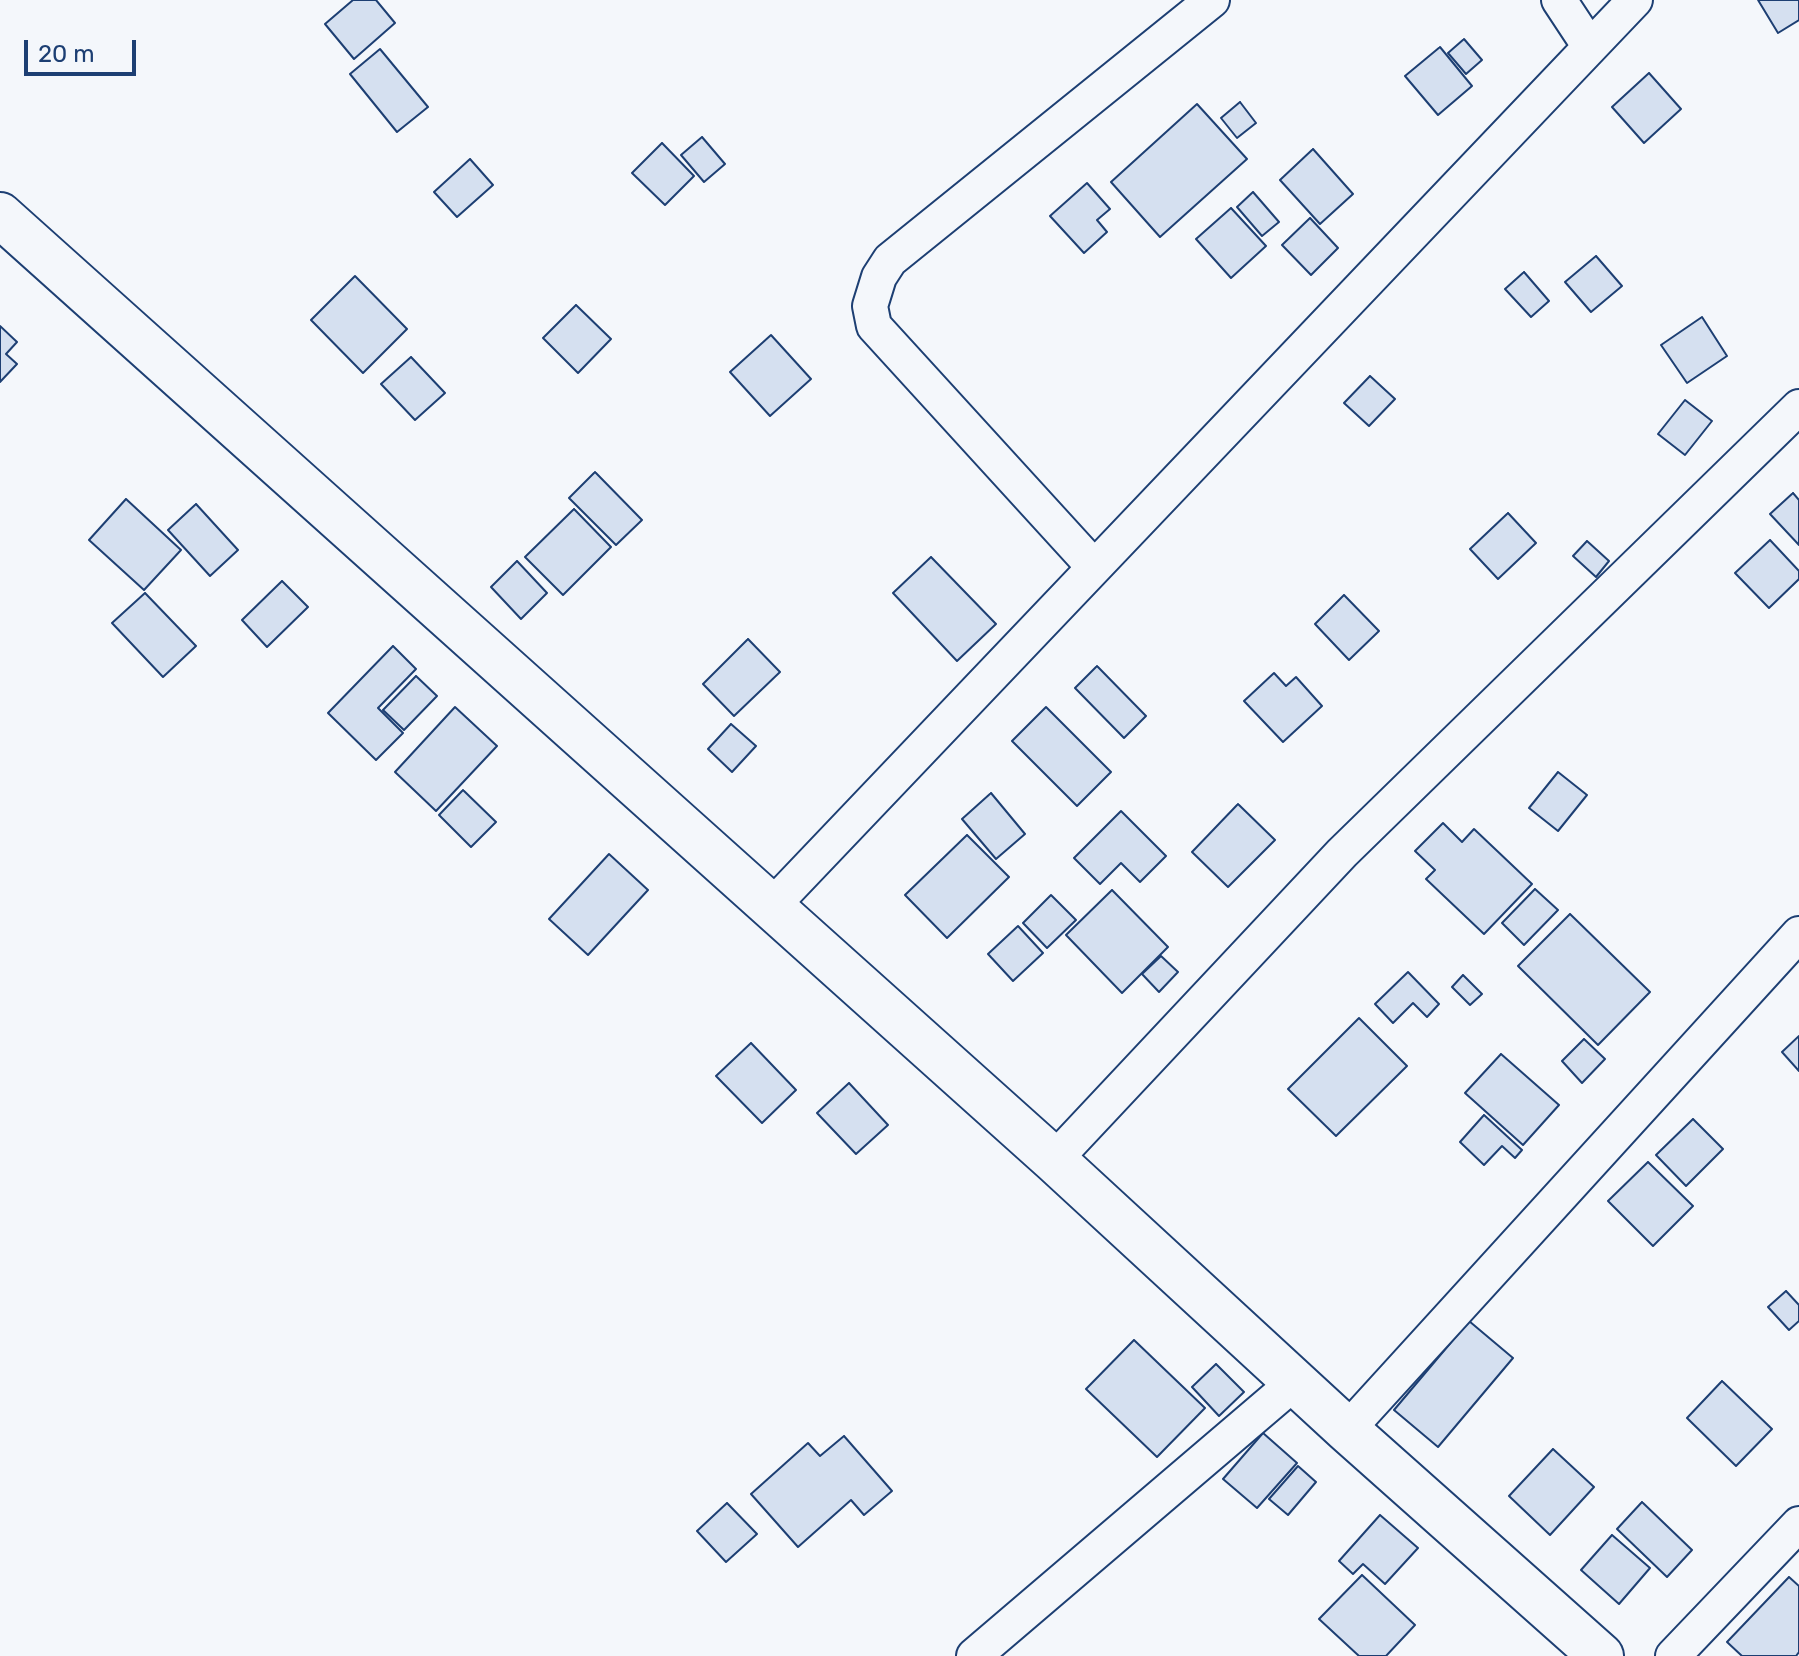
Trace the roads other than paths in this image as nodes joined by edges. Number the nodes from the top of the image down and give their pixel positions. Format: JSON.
{"nodes":[{"id":1,"x":1212,"y":0,"type":"edge"},
{"id":2,"x":1559,"y":0,"type":"edge"},
{"id":3,"x":1635,"y":0,"type":"edge"},
{"id":4,"x":1590,"y":47,"type":"junction"},
{"id":5,"x":0,"y":215,"type":"edge"},
{"id":6,"x":1799,"y":407,"type":"edge"},
{"id":7,"x":1094,"y":567,"type":"junction"},
{"id":8,"x":771,"y":907,"type":"junction"},
{"id":9,"x":1799,"y":934,"type":"edge"},
{"id":10,"x":1054,"y":1160,"type":"junction"},
{"id":11,"x":1295,"y":1382,"type":"junction"},
{"id":12,"x":1347,"y":1430,"type":"junction"},
{"id":13,"x":1799,"y":1524,"type":"edge"},
{"id":14,"x":974,"y":1656,"type":"edge"},
{"id":15,"x":1601,"y":1656,"type":"edge"},
{"id":16,"x":1673,"y":1656,"type":"edge"}],
"edges":[{"from":1,"to":7,"type":"street"},
{"from":2,"to":4,"type":"street"},
{"from":3,"to":4,"type":"street"},
{"from":4,"to":7,"type":"street"},
{"from":5,"to":8,"type":"highway"},
{"from":6,"to":10,"type":"street"},
{"from":7,"to":8,"type":"street"},
{"from":8,"to":10,"type":"highway"},
{"from":9,"to":12,"type":"street"},
{"from":10,"to":11,"type":"highway"},
{"from":11,"to":12,"type":"highway"},
{"from":11,"to":14,"type":"street"},
{"from":12,"to":15,"type":"highway"},
{"from":13,"to":16,"type":"street"}]}
